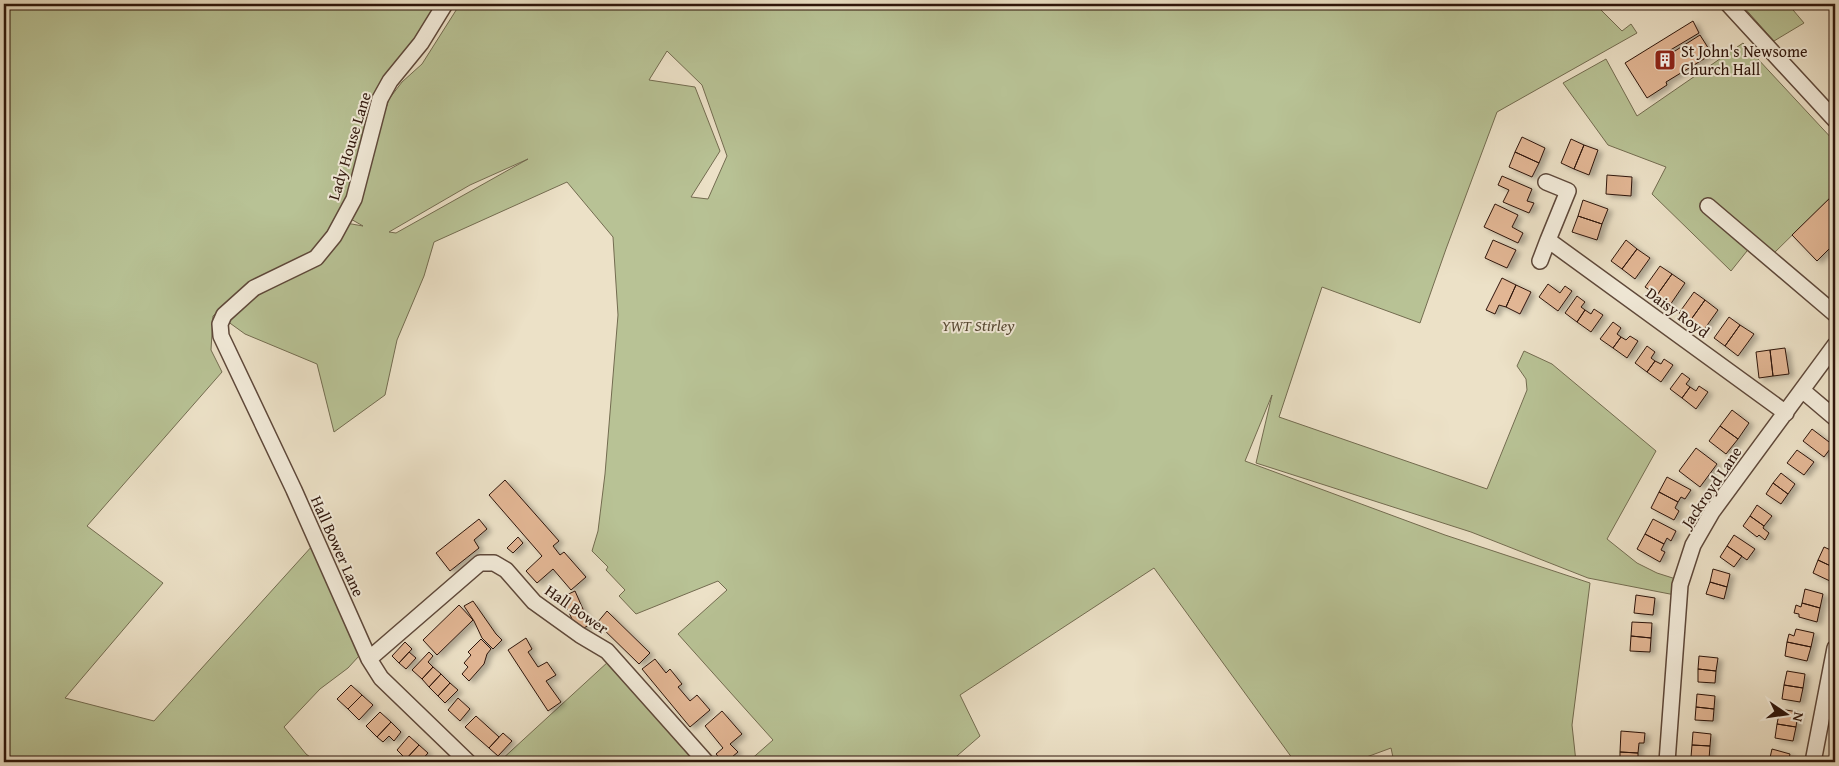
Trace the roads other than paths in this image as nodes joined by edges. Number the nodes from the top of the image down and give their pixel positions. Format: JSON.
{"nodes":[{"id":1,"x":445,"y":4,"type":"edge"},
{"id":2,"x":1728,"y":4,"type":"edge"},
{"id":3,"x":1835,"y":120,"type":"edge"},
{"id":4,"x":1546,"y":182,"type":"dead end"},
{"id":5,"x":1708,"y":206,"type":"dead end"},
{"id":6,"x":1548,"y":240,"type":"junction"},
{"id":7,"x":1540,"y":261,"type":"dead end"},
{"id":8,"x":1835,"y":314,"type":"edge"},
{"id":9,"x":224,"y":316,"type":"joint"},
{"id":10,"x":1835,"y":345,"type":"edge"},
{"id":11,"x":1802,"y":390,"type":"junction"},
{"id":12,"x":1786,"y":413,"type":"junction"},
{"id":13,"x":1835,"y":418,"type":"edge"},
{"id":14,"x":1835,"y":648,"type":"edge"},
{"id":15,"x":369,"y":659,"type":"junction"},
{"id":16,"x":468,"y":762,"type":"edge"},
{"id":17,"x":706,"y":762,"type":"edge"},
{"id":18,"x":1667,"y":762,"type":"edge"},
{"id":19,"x":1813,"y":762,"type":"edge"}],
"edges":[{"from":1,"to":9,"type":"street","name":"Lady House Lane"},
{"from":2,"to":3,"type":"street"},
{"from":4,"to":6,"type":"street"},
{"from":5,"to":8,"type":"street"},
{"from":6,"to":7,"type":"street"},
{"from":6,"to":12,"type":"street","name":"Daisy Royd"},
{"from":9,"to":15,"type":"street","name":"Hall Bower Lane"},
{"from":10,"to":11,"type":"street","name":"Jackroyd Lane"},
{"from":11,"to":12,"type":"street","name":"Jackroyd Lane"},
{"from":11,"to":13,"type":"street"},
{"from":12,"to":18,"type":"street","name":"Jackroyd Lane"},
{"from":14,"to":19,"type":"street"},
{"from":15,"to":16,"type":"street","name":"Hall Bower Lane"},
{"from":15,"to":17,"type":"street","name":"Hall Bower"}]}
